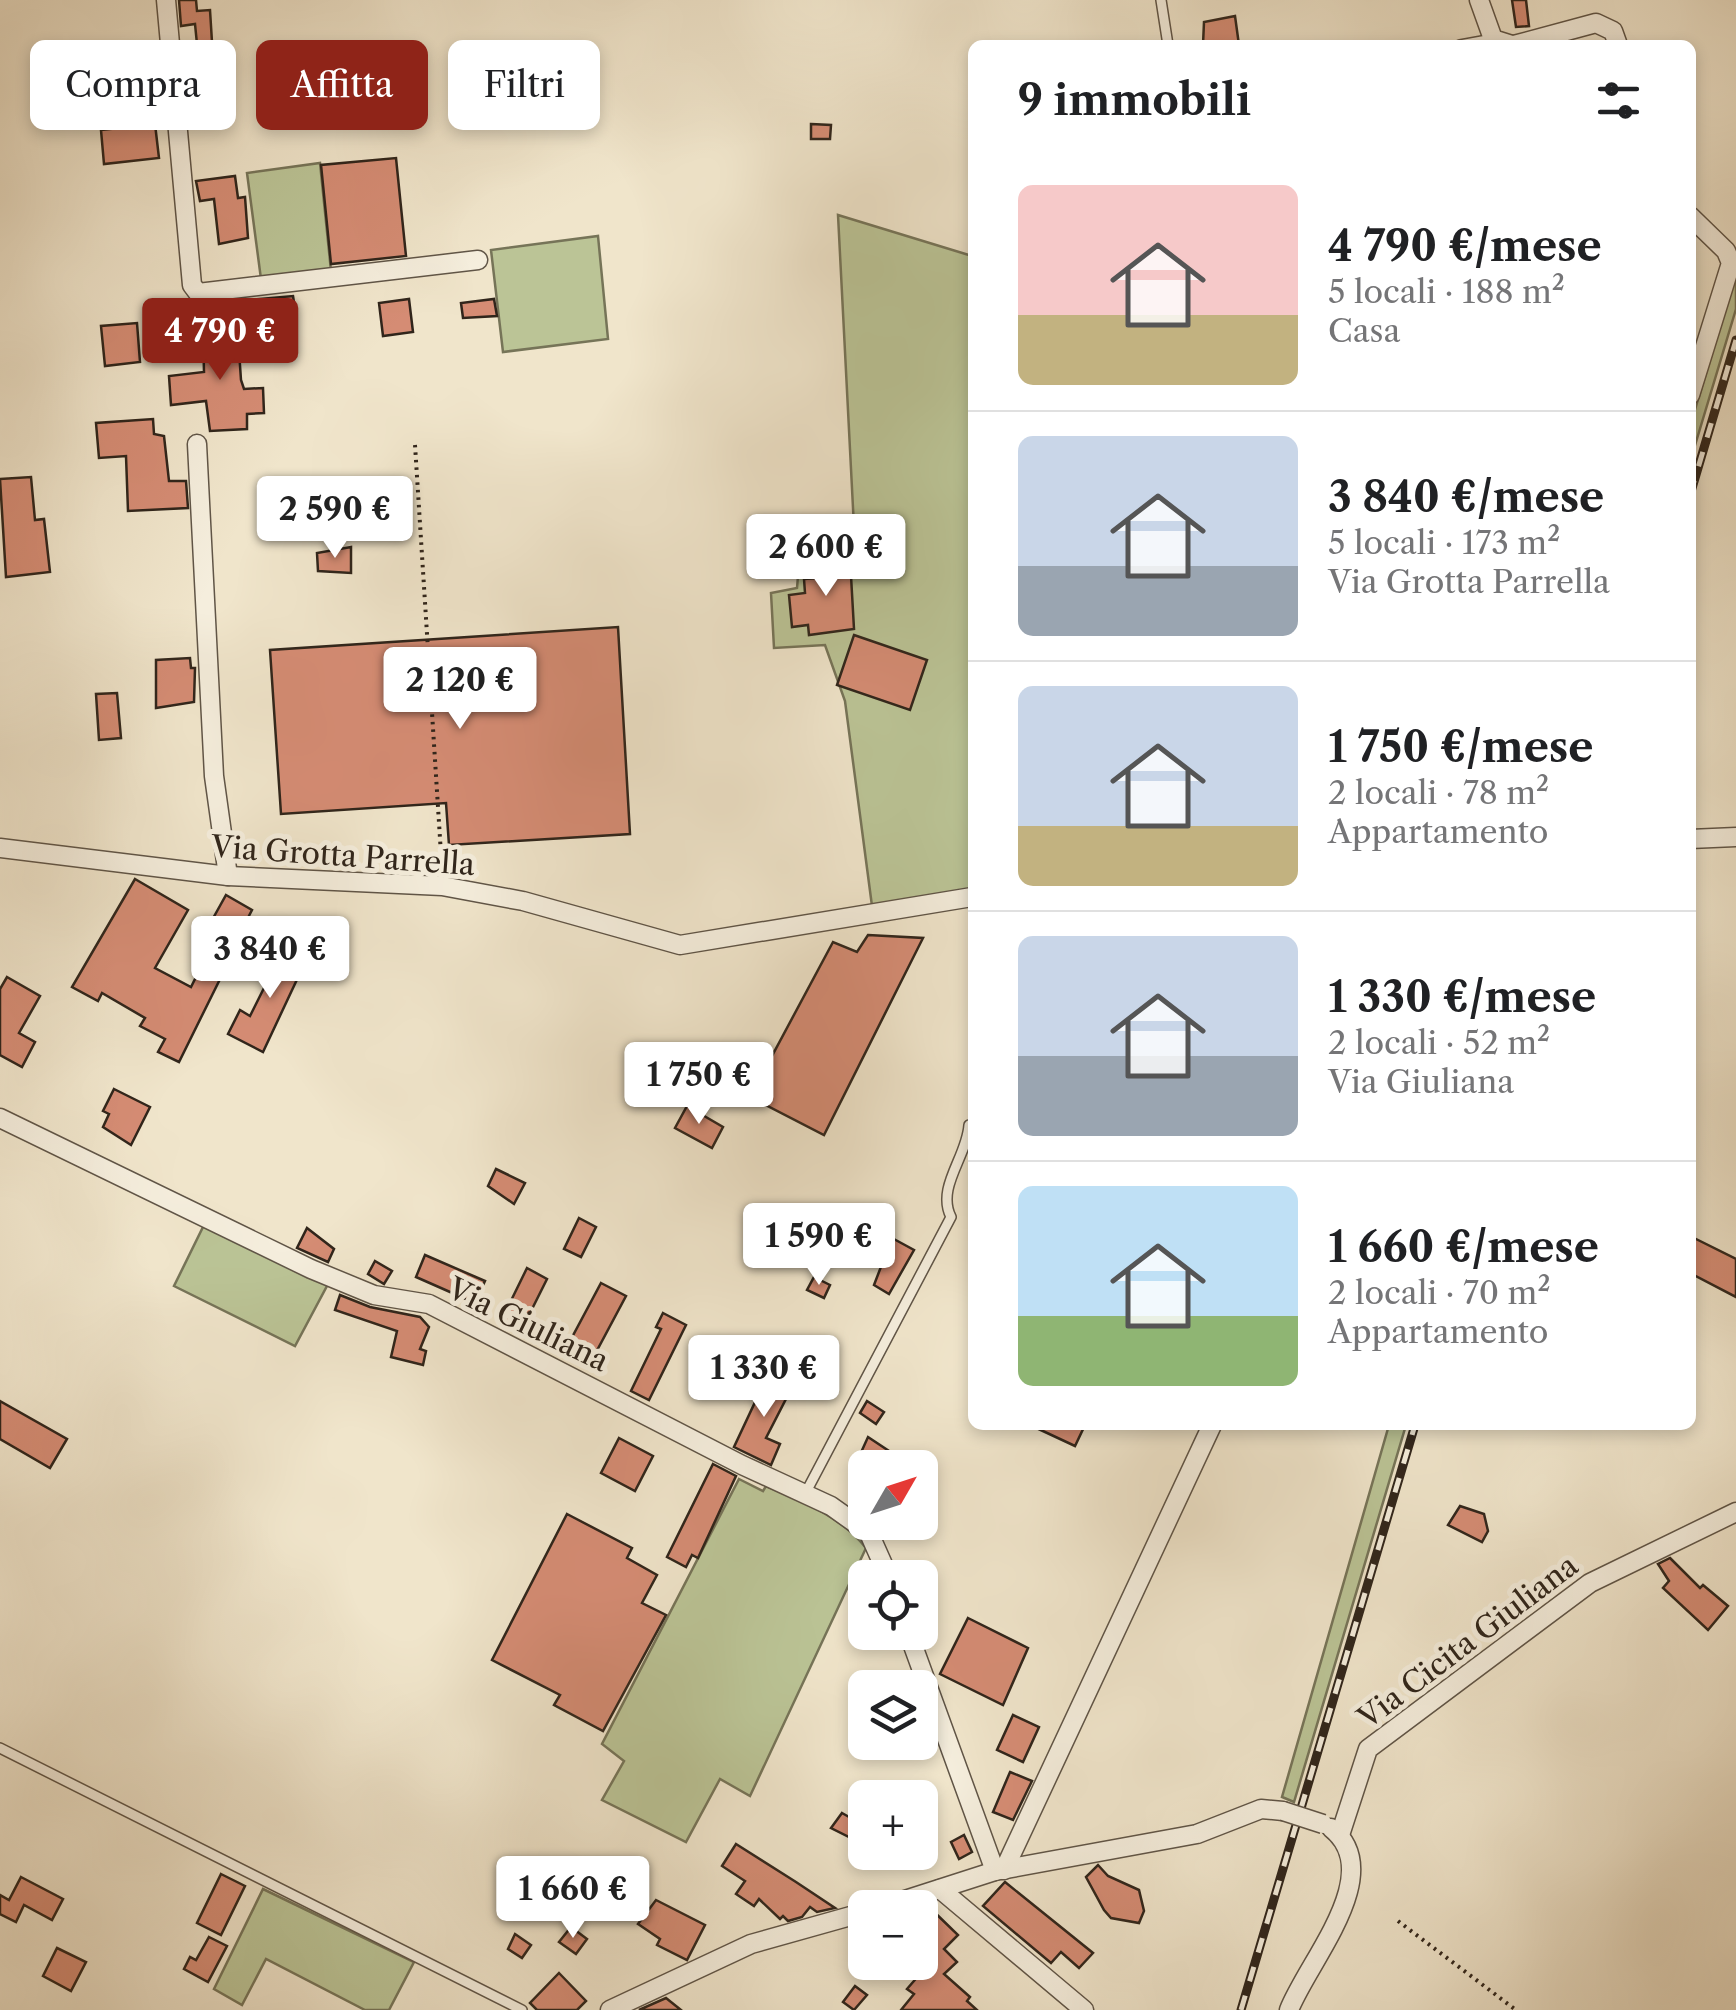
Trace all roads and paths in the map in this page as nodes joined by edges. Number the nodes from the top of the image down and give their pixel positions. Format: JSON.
{"nodes":[{"id":1,"x":166,"y":0,"type":"edge"},
{"id":2,"x":1161,"y":0,"type":"edge"},
{"id":3,"x":1478,"y":0,"type":"edge"},
{"id":4,"x":1493,"y":39,"type":"junction"},
{"id":5,"x":1167,"y":40,"type":"edge"},
{"id":6,"x":1488,"y":40,"type":"edge"},
{"id":7,"x":1496,"y":40,"type":"edge"},
{"id":8,"x":1532,"y":40,"type":"edge"},
{"id":9,"x":1616,"y":40,"type":"edge"},
{"id":10,"x":1696,"y":222,"type":"edge"},
{"id":11,"x":478,"y":260,"type":"dead end"},
{"id":12,"x":1696,"y":375,"type":"edge"},
{"id":13,"x":197,"y":444,"type":"dead end"},
{"id":14,"x":415,"y":445,"type":"dead end"},
{"id":15,"x":1736,"y":837,"type":"edge"},
{"id":16,"x":1696,"y":839,"type":"edge"},
{"id":17,"x":0,"y":848,"type":"edge"},
{"id":18,"x":228,"y":876,"type":"junction"},
{"id":19,"x":442,"y":886,"type":"junction"},
{"id":20,"x":968,"y":898,"type":"edge"},
{"id":21,"x":0,"y":1118,"type":"edge"},
{"id":22,"x":968,"y":1148,"type":"edge"},
{"id":23,"x":1210,"y":1430,"type":"edge"},
{"id":24,"x":805,"y":1494,"type":"junction"},
{"id":25,"x":1736,"y":1512,"type":"edge"},
{"id":26,"x":882,"y":1560,"type":"edge"},
{"id":27,"x":915,"y":1650,"type":"edge"},
{"id":28,"x":0,"y":1748,"type":"edge"},
{"id":29,"x":1340,"y":1835,"type":"junction"},
{"id":30,"x":999,"y":1870,"type":"junction"},
{"id":31,"x":940,"y":1889,"type":"junction"},
{"id":32,"x":937,"y":1890,"type":"edge"},
{"id":33,"x":848,"y":1917,"type":"edge"},
{"id":34,"x":1398,"y":1921,"type":"dead end"},
{"id":35,"x":522,"y":2010,"type":"edge"},
{"id":36,"x":610,"y":2010,"type":"edge"},
{"id":37,"x":1084,"y":2010,"type":"edge"},
{"id":38,"x":1289,"y":2010,"type":"edge"},
{"id":39,"x":1516,"y":2010,"type":"edge"}],
"edges":[{"from":1,"to":11,"type":"street"},
{"from":2,"to":5,"type":"lane"},
{"from":3,"to":4,"type":"street"},
{"from":4,"to":6,"type":"lane"},
{"from":4,"to":7,"type":"street"},
{"from":8,"to":9,"type":"street"},
{"from":10,"to":12,"type":"street"},
{"from":13,"to":18,"type":"street"},
{"from":14,"to":19,"type":"path"},
{"from":15,"to":16,"type":"street"},
{"from":17,"to":18,"type":"street","name":"Via Grotta Parrella"},
{"from":18,"to":19,"type":"street","name":"Via Grotta Parrella"},
{"from":19,"to":20,"type":"street","name":"Via Grotta Parrella"},
{"from":21,"to":24,"type":"street","name":"Via Giuliana"},
{"from":22,"to":24,"type":"lane"},
{"from":23,"to":30,"type":"street"},
{"from":24,"to":26,"type":"street","name":"Via Giuliana"},
{"from":25,"to":29,"type":"street","name":"Via Cicita Giuliana"},
{"from":27,"to":30,"type":"street"},
{"from":28,"to":35,"type":"lane"},
{"from":29,"to":30,"type":"street","bridge":true},
{"from":29,"to":38,"type":"street"},
{"from":30,"to":31,"type":"street"},
{"from":31,"to":32,"type":"street"},
{"from":31,"to":37,"type":"street"},
{"from":33,"to":36,"type":"street"},
{"from":34,"to":39,"type":"path"}]}
